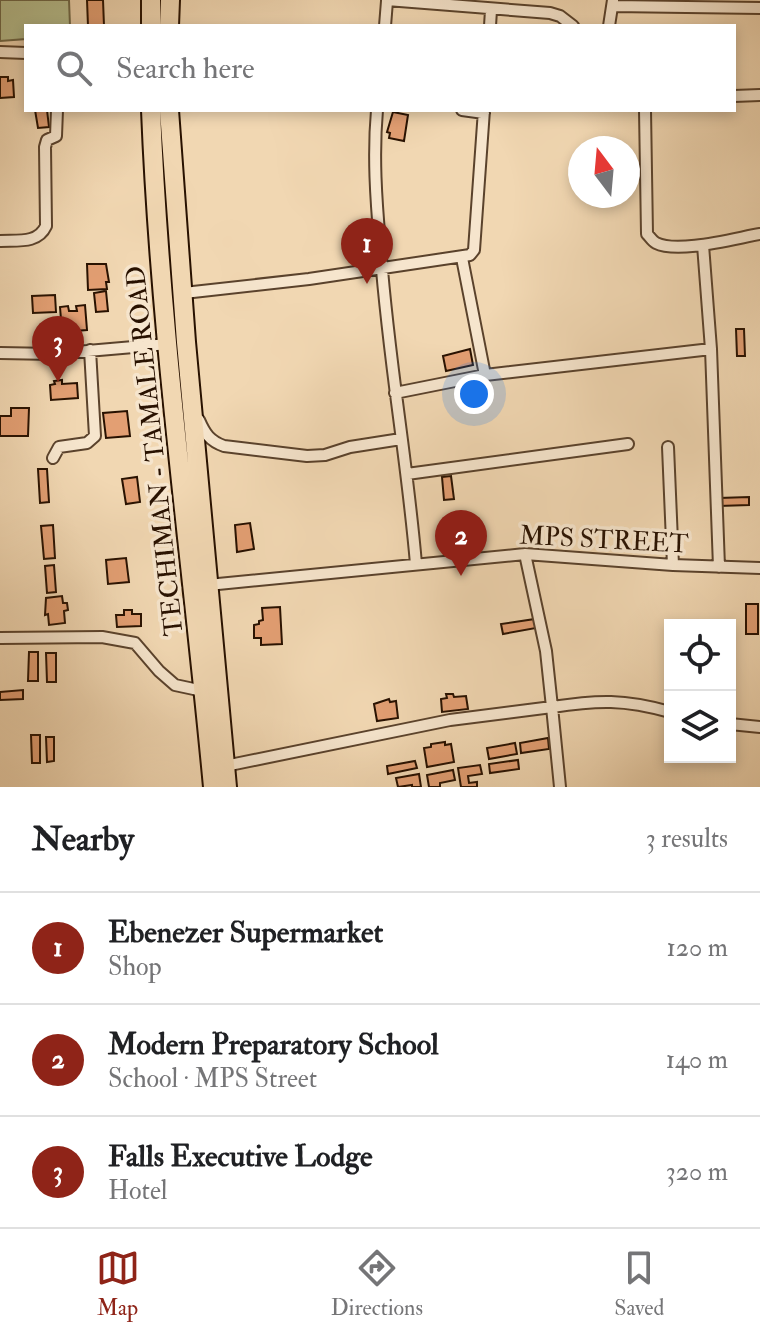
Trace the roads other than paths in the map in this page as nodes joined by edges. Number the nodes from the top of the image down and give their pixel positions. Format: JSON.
{"nodes":[{"id":1,"x":151,"y":0,"type":"edge"},
{"id":2,"x":170,"y":0,"type":"edge"},
{"id":3,"x":387,"y":1,"type":"edge"},
{"id":4,"x":613,"y":3,"type":"edge"},
{"id":5,"x":760,"y":8,"type":"edge"},
{"id":6,"x":491,"y":10,"type":"junction"},
{"id":7,"x":151,"y":24,"type":"edge"},
{"id":8,"x":169,"y":24,"type":"edge"},
{"id":9,"x":385,"y":24,"type":"edge"},
{"id":10,"x":490,"y":24,"type":"edge"},
{"id":11,"x":570,"y":24,"type":"edge"},
{"id":12,"x":609,"y":24,"type":"edge"},
{"id":13,"x":0,"y":52,"type":"edge"},
{"id":14,"x":24,"y":53,"type":"edge"},
{"id":15,"x":760,"y":95,"type":"edge"},
{"id":16,"x":736,"y":96,"type":"edge"},
{"id":17,"x":57,"y":112,"type":"edge"},
{"id":18,"x":151,"y":112,"type":"edge"},
{"id":19,"x":169,"y":112,"type":"edge"},
{"id":20,"x":377,"y":112,"type":"edge"},
{"id":21,"x":484,"y":112,"type":"edge"},
{"id":22,"x":645,"y":112,"type":"edge"},
{"id":23,"x":760,"y":234,"type":"edge"},
{"id":24,"x":0,"y":241,"type":"edge"},
{"id":25,"x":703,"y":245,"type":"junction"},
{"id":26,"x":462,"y":258,"type":"junction"},
{"id":27,"x":381,"y":268,"type":"junction"},
{"id":28,"x":184,"y":293,"type":"junction"},
{"id":29,"x":177,"y":343,"type":"junction"},
{"id":30,"x":711,"y":349,"type":"junction"},
{"id":31,"x":90,"y":350,"type":"junction"},
{"id":32,"x":0,"y":353,"type":"edge"},
{"id":33,"x":485,"y":375,"type":"junction"},
{"id":34,"x":395,"y":393,"type":"junction"},
{"id":35,"x":193,"y":403,"type":"junction"},
{"id":36,"x":401,"y":439,"type":"junction"},
{"id":37,"x":628,"y":444,"type":"dead end"},
{"id":38,"x":668,"y":447,"type":"dead end"},
{"id":39,"x":53,"y":458,"type":"dead end"},
{"id":40,"x":407,"y":474,"type":"junction"},
{"id":41,"x":525,"y":554,"type":"junction"},
{"id":42,"x":416,"y":564,"type":"junction"},
{"id":43,"x":673,"y":565,"type":"junction"},
{"id":44,"x":719,"y":567,"type":"junction"},
{"id":45,"x":760,"y":568,"type":"edge"},
{"id":46,"x":208,"y":585,"type":"junction"},
{"id":47,"x":0,"y":638,"type":"edge"},
{"id":48,"x":203,"y":691,"type":"junction"},
{"id":49,"x":552,"y":707,"type":"junction"},
{"id":50,"x":664,"y":711,"type":"edge"},
{"id":51,"x":736,"y":725,"type":"edge"},
{"id":52,"x":760,"y":727,"type":"edge"},
{"id":53,"x":225,"y":766,"type":"junction"},
{"id":54,"x":213,"y":787,"type":"edge"},
{"id":55,"x":227,"y":787,"type":"edge"},
{"id":56,"x":560,"y":787,"type":"edge"}],
"edges":[{"from":1,"to":7,"type":"highway"},
{"from":2,"to":8,"type":"highway"},
{"from":3,"to":6,"type":"street"},
{"from":3,"to":9,"type":"street"},
{"from":4,"to":5,"type":"street"},
{"from":4,"to":12,"type":"street"},
{"from":6,"to":10,"type":"street"},
{"from":6,"to":11,"type":"street"},
{"from":13,"to":14,"type":"street"},
{"from":15,"to":16,"type":"street"},
{"from":17,"to":24,"type":"street"},
{"from":18,"to":29,"type":"highway","name":"TECHIMAN - TAMALE ROAD"},
{"from":19,"to":28,"type":"highway","name":"TECHIMAN - TAMALE ROAD"},
{"from":20,"to":27,"type":"street"},
{"from":21,"to":26,"type":"street"},
{"from":22,"to":25,"type":"street"},
{"from":23,"to":25,"type":"street"},
{"from":25,"to":30,"type":"street"},
{"from":26,"to":27,"type":"street"},
{"from":26,"to":33,"type":"street"},
{"from":27,"to":28,"type":"street"},
{"from":27,"to":34,"type":"street"},
{"from":28,"to":29,"type":"highway","name":"TECHIMAN - TAMALE ROAD"},
{"from":29,"to":31,"type":"street"},
{"from":29,"to":35,"type":"highway","name":"TECHIMAN - TAMALE ROAD"},
{"from":29,"to":48,"type":"highway","name":"TECHIMAN - TAMALE ROAD"},
{"from":30,"to":33,"type":"street"},
{"from":30,"to":44,"type":"street"},
{"from":31,"to":32,"type":"street"},
{"from":31,"to":39,"type":"street"},
{"from":33,"to":34,"type":"street"},
{"from":34,"to":36,"type":"street"},
{"from":35,"to":36,"type":"street"},
{"from":35,"to":46,"type":"highway","name":"TECHIMAN - TAMALE ROAD"},
{"from":36,"to":40,"type":"street"},
{"from":37,"to":40,"type":"street"},
{"from":38,"to":43,"type":"street"},
{"from":40,"to":42,"type":"street"},
{"from":41,"to":42,"type":"street","name":"MPS STREET"},
{"from":41,"to":43,"type":"street","name":"MPS STREET"},
{"from":41,"to":49,"type":"street"},
{"from":42,"to":46,"type":"street","name":"MPS STREET"},
{"from":43,"to":44,"type":"street","name":"MPS STREET"},
{"from":44,"to":45,"type":"street","name":"MPS STREET"},
{"from":46,"to":53,"type":"highway","name":"TECHIMAN - TAMALE ROAD"},
{"from":47,"to":48,"type":"street"},
{"from":48,"to":54,"type":"highway","name":"TECHIMAN - TAMALE ROAD"},
{"from":49,"to":50,"type":"street"},
{"from":49,"to":53,"type":"street"},
{"from":49,"to":56,"type":"street"},
{"from":51,"to":52,"type":"street"},
{"from":53,"to":55,"type":"highway","name":"TECHIMAN - TAMALE ROAD"}]}
